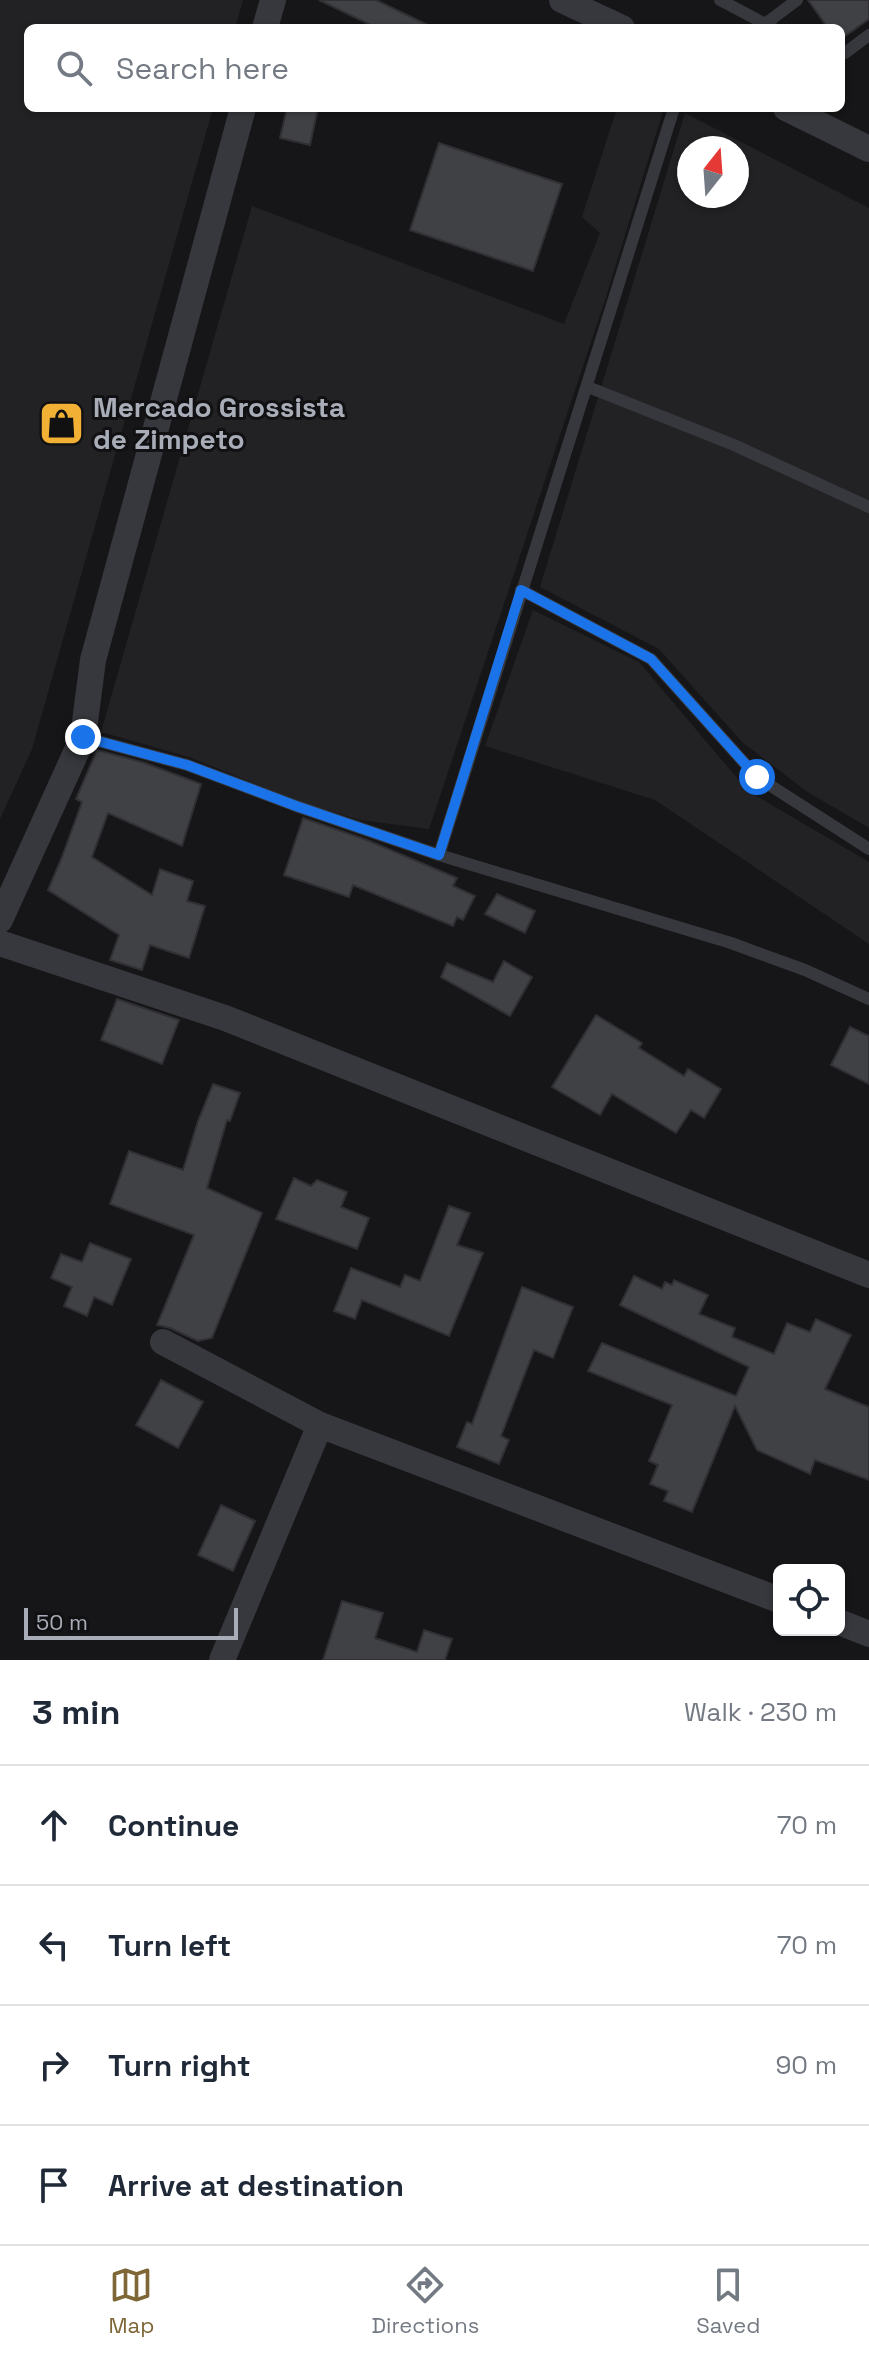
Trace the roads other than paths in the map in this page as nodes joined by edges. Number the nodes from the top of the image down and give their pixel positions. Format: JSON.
{"nodes":[{"id":1,"x":273,"y":0,"type":"edge"},
{"id":2,"x":562,"y":0,"type":"edge"},
{"id":3,"x":720,"y":0,"type":"edge"},
{"id":4,"x":797,"y":0,"type":"edge"},
{"id":5,"x":266,"y":24,"type":"edge"},
{"id":6,"x":613,"y":24,"type":"edge"},
{"id":7,"x":765,"y":24,"type":"edge"},
{"id":8,"x":771,"y":24,"type":"edge"},
{"id":9,"x":869,"y":35,"type":"edge"},
{"id":10,"x":845,"y":53,"type":"edge"},
{"id":11,"x":242,"y":112,"type":"edge"},
{"id":12,"x":673,"y":112,"type":"edge"},
{"id":13,"x":794,"y":112,"type":"edge"},
{"id":14,"x":869,"y":149,"type":"edge"},
{"id":15,"x":588,"y":387,"type":"junction"},
{"id":16,"x":869,"y":507,"type":"edge"},
{"id":17,"x":521,"y":590,"type":"junction"},
{"id":18,"x":83,"y":737,"type":"junction"},
{"id":19,"x":869,"y":849,"type":"edge"},
{"id":20,"x":439,"y":855,"type":"junction"},
{"id":21,"x":0,"y":920,"type":"edge"},
{"id":22,"x":0,"y":943,"type":"edge"},
{"id":23,"x":869,"y":999,"type":"edge"},
{"id":24,"x":869,"y":1275,"type":"edge"},
{"id":25,"x":163,"y":1342,"type":"dead end"},
{"id":26,"x":320,"y":1425,"type":"junction"},
{"id":27,"x":773,"y":1598,"type":"edge"},
{"id":28,"x":845,"y":1624,"type":"edge"},
{"id":29,"x":869,"y":1634,"type":"edge"},
{"id":30,"x":222,"y":1660,"type":"edge"}],
"edges":[{"from":1,"to":5,"type":"street"},
{"from":2,"to":6,"type":"street"},
{"from":3,"to":7,"type":"lane"},
{"from":4,"to":8,"type":"lane"},
{"from":9,"to":10,"type":"lane"},
{"from":11,"to":18,"type":"street"},
{"from":12,"to":15,"type":"lane"},
{"from":13,"to":14,"type":"street"},
{"from":15,"to":16,"type":"lane"},
{"from":15,"to":17,"type":"lane"},
{"from":17,"to":19,"type":"lane"},
{"from":17,"to":20,"type":"lane"},
{"from":18,"to":20,"type":"lane"},
{"from":18,"to":21,"type":"street"},
{"from":20,"to":23,"type":"lane"},
{"from":22,"to":24,"type":"street"},
{"from":25,"to":26,"type":"street"},
{"from":26,"to":27,"type":"street"},
{"from":26,"to":30,"type":"street"},
{"from":28,"to":29,"type":"street"}]}
